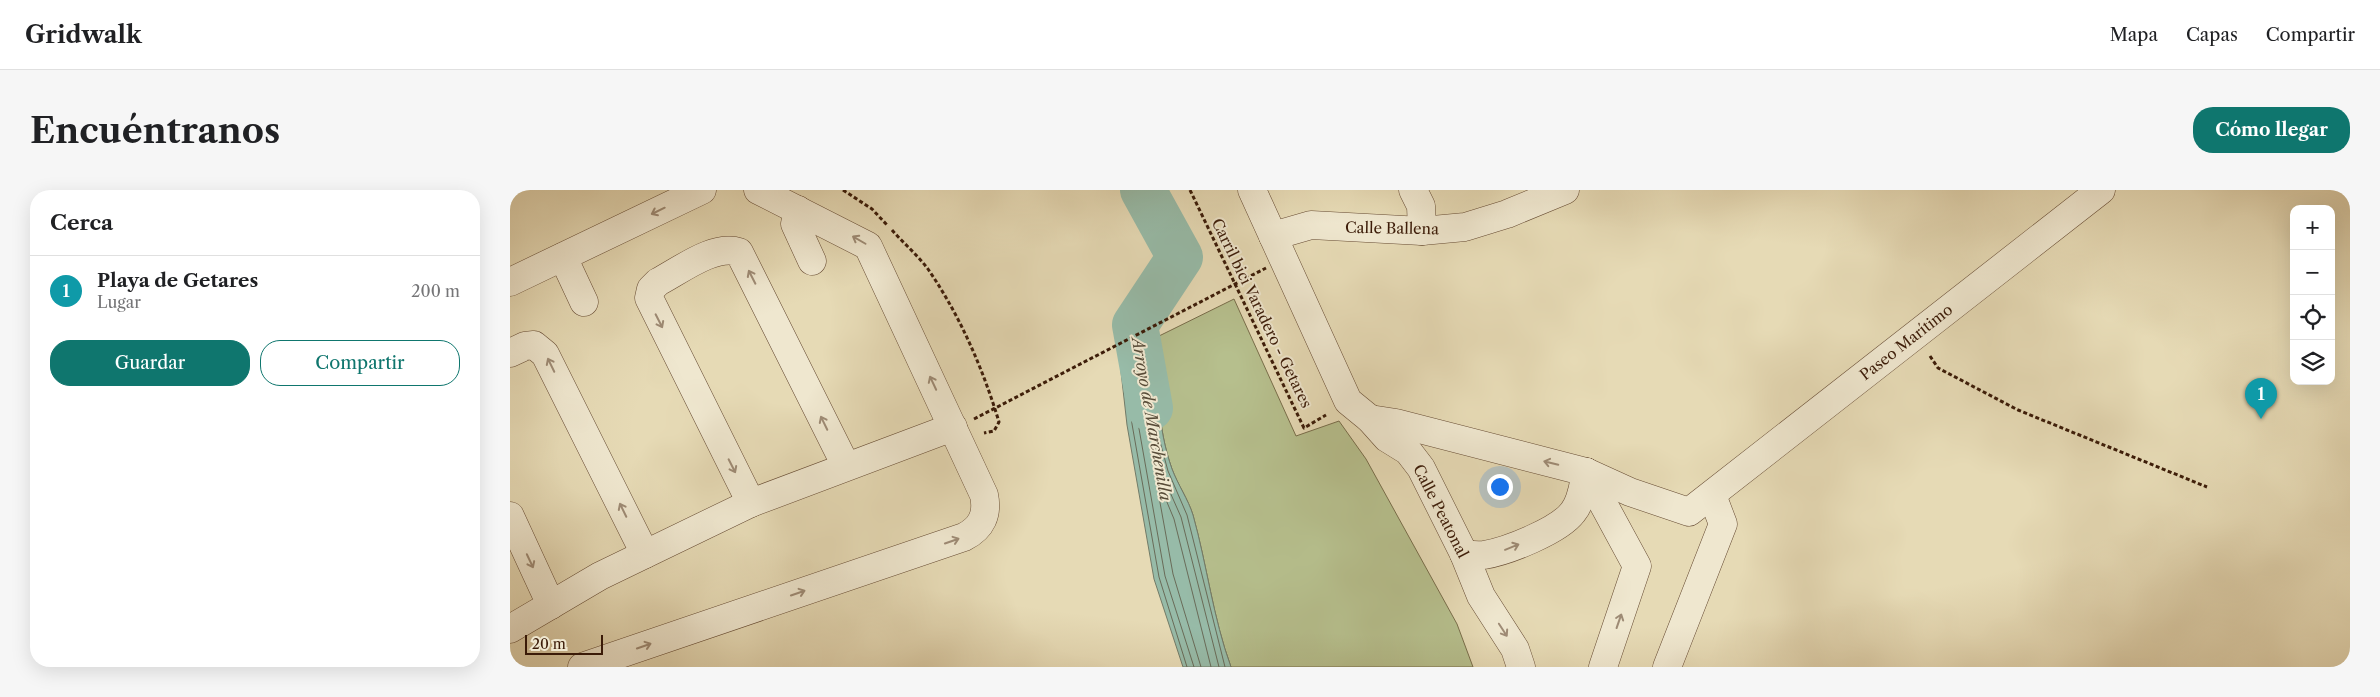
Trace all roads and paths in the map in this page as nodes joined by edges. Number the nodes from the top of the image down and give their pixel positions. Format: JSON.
{"nodes":[{"id":1,"x":702,"y":190,"type":"edge"},
{"id":2,"x":758,"y":190,"type":"edge"},
{"id":3,"x":843,"y":190,"type":"edge"},
{"id":4,"x":1190,"y":190,"type":"edge"},
{"id":5,"x":1252,"y":190,"type":"edge"},
{"id":6,"x":1413,"y":190,"type":"edge"},
{"id":7,"x":1565,"y":190,"type":"edge"},
{"id":8,"x":2100,"y":190,"type":"edge"},
{"id":9,"x":798,"y":210,"type":"junction"},
{"id":10,"x":1422,"y":231,"type":"junction"},
{"id":11,"x":1274,"y":254,"type":"junction"},
{"id":12,"x":563,"y":257,"type":"junction"},
{"id":13,"x":812,"y":261,"type":"dead end"},
{"id":14,"x":510,"y":282,"type":"edge"},
{"id":15,"x":584,"y":302,"type":"dead end"},
{"id":16,"x":510,"y":353,"type":"edge"},
{"id":17,"x":1938,"y":368,"type":"dead end"},
{"id":18,"x":1348,"y":401,"type":"junction"},
{"id":19,"x":1370,"y":419,"type":"junction"},
{"id":20,"x":967,"y":422,"type":"junction"},
{"id":21,"x":981,"y":432,"type":"dead end"},
{"id":22,"x":1484,"y":446,"type":"junction"},
{"id":23,"x":846,"y":466,"type":"junction"},
{"id":24,"x":1421,"y":468,"type":"junction"},
{"id":25,"x":1586,"y":472,"type":"junction"},
{"id":26,"x":2207,"y":487,"type":"dead end"},
{"id":27,"x":1712,"y":495,"type":"junction"},
{"id":28,"x":751,"y":503,"type":"junction"},
{"id":29,"x":510,"y":516,"type":"edge"},
{"id":30,"x":645,"y":554,"type":"junction"},
{"id":31,"x":1464,"y":554,"type":"junction"},
{"id":32,"x":551,"y":605,"type":"junction"},
{"id":33,"x":510,"y":629,"type":"edge"},
{"id":34,"x":582,"y":667,"type":"edge"},
{"id":35,"x":1521,"y":667,"type":"edge"},
{"id":36,"x":1603,"y":667,"type":"edge"},
{"id":37,"x":1667,"y":667,"type":"edge"}],
"edges":[{"from":1,"to":12,"type":"street","one_way":true},
{"from":2,"to":9,"type":"street"},
{"from":3,"to":21,"type":"path"},
{"from":4,"to":18,"type":"path","name":"Carril bici Varadero - Getares"},
{"from":5,"to":11,"type":"street","name":"Calle Peatonal"},
{"from":6,"to":10,"type":"street"},
{"from":7,"to":10,"type":"street","name":"Calle Ballena"},
{"from":8,"to":27,"type":"street","name":"Paseo Marítimo"},
{"from":9,"to":13,"type":"street"},
{"from":20,"to":9,"type":"street","one_way":true},
{"from":10,"to":11,"type":"street","name":"Calle Ballena"},
{"from":11,"to":18,"type":"street","name":"Calle Peatonal"},
{"from":11,"to":20,"type":"path","bridge":true},
{"from":12,"to":14,"type":"street"},
{"from":12,"to":15,"type":"street"},
{"from":30,"to":16,"type":"street","one_way":true},
{"from":17,"to":26,"type":"path"},
{"from":18,"to":19,"type":"street","name":"Calle Peatonal"},
{"from":19,"to":22,"type":"street"},
{"from":19,"to":24,"type":"street","name":"Calle Peatonal"},
{"from":20,"to":23,"type":"street"},
{"from":34,"to":20,"type":"street","one_way":true},
{"from":22,"to":24,"type":"street"},
{"from":25,"to":22,"type":"street","one_way":true},
{"from":23,"to":28,"type":"street"},
{"from":23,"to":28,"type":"street","one_way":true},
{"from":24,"to":31,"type":"street","name":"Calle Peatonal"},
{"from":25,"to":27,"type":"street","name":"Paseo Marítimo"},
{"from":31,"to":25,"type":"street","one_way":true},
{"from":36,"to":25,"type":"street","one_way":true},
{"from":27,"to":37,"type":"street"},
{"from":28,"to":30,"type":"street"},
{"from":29,"to":32,"type":"street","one_way":true},
{"from":30,"to":32,"type":"street"},
{"from":31,"to":35,"type":"street","name":"Calle Peatonal","one_way":true},
{"from":32,"to":33,"type":"street"}]}
